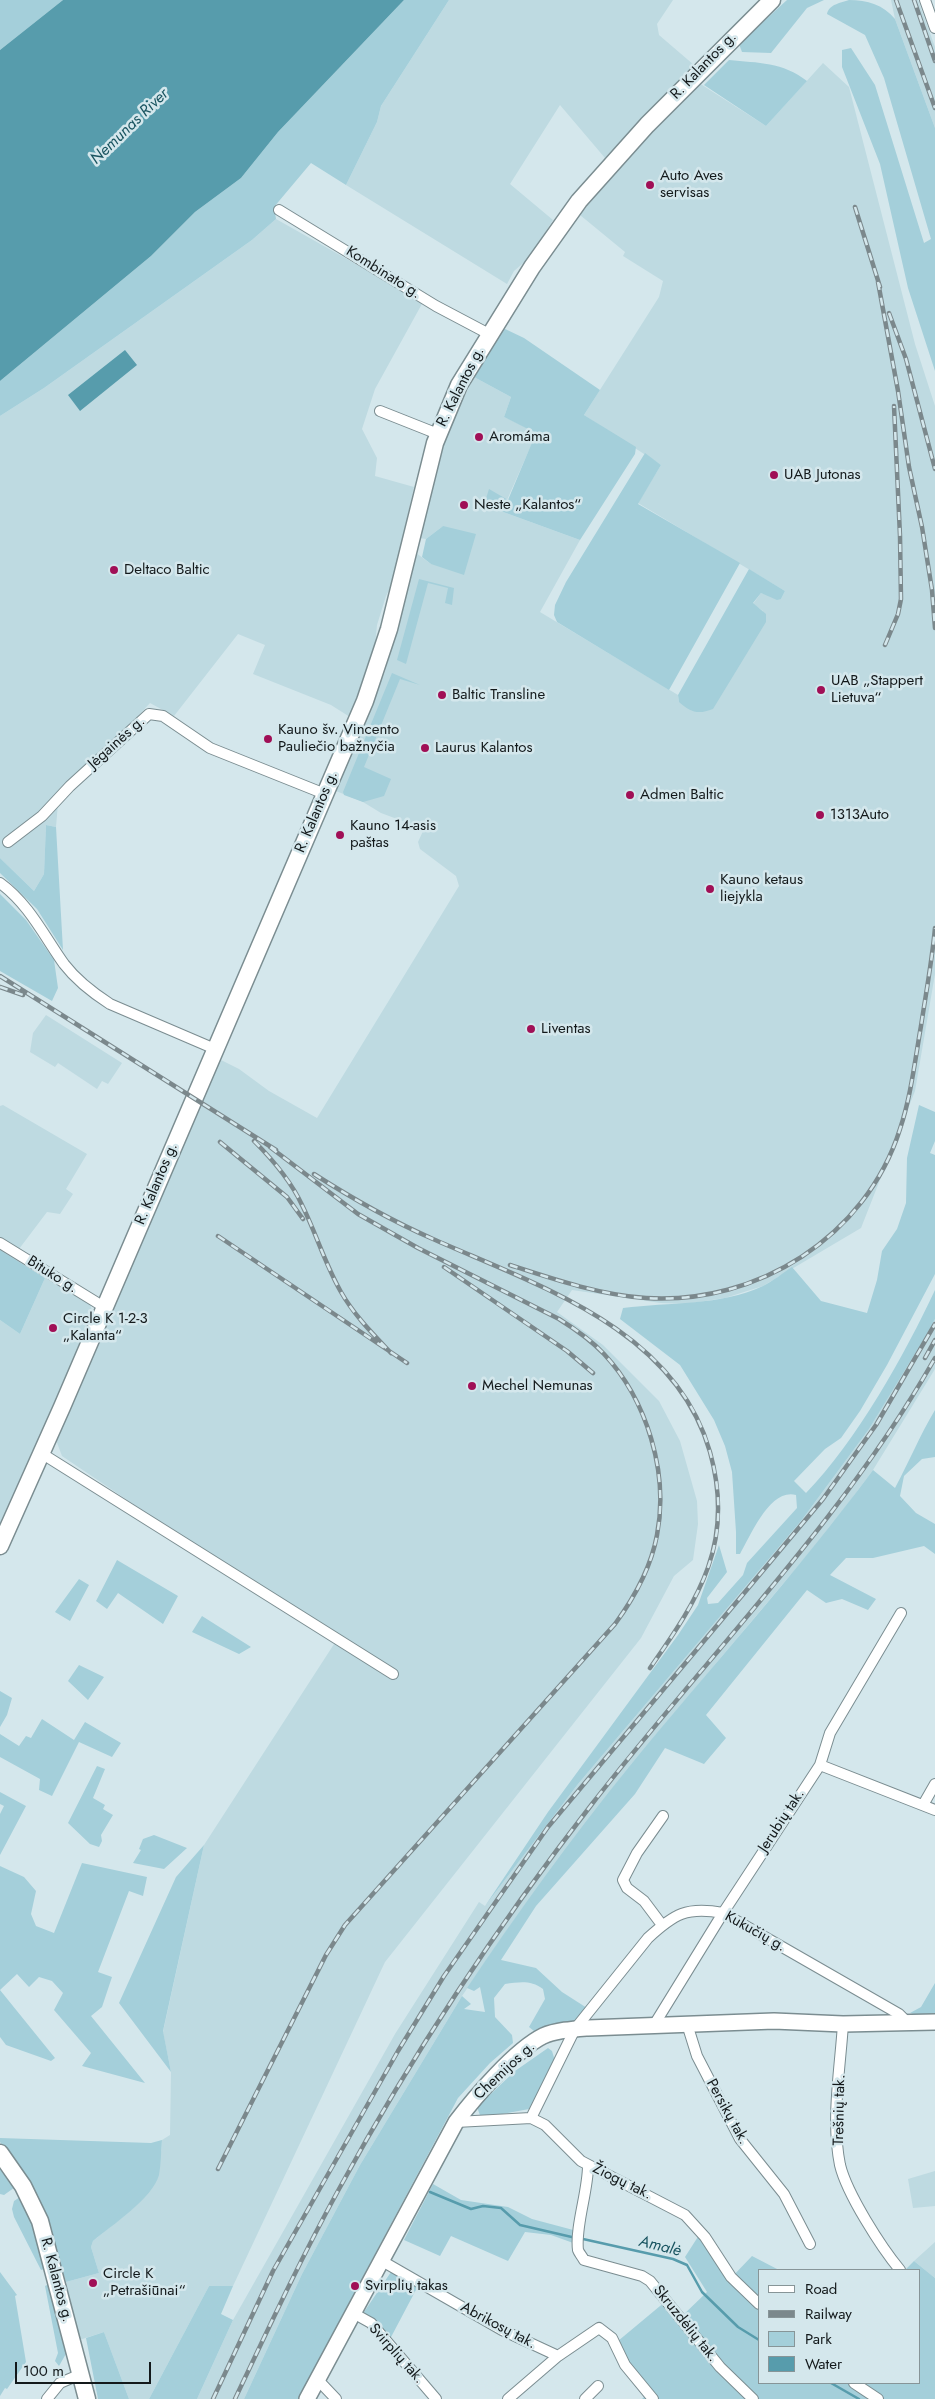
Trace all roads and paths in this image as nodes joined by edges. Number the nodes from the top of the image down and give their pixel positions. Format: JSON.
{"nodes":[{"id":1,"x":772,"y":0,"type":"edge"},
{"id":2,"x":925,"y":0,"type":"edge"},
{"id":3,"x":935,"y":28,"type":"edge"},
{"id":4,"x":279,"y":210,"type":"dead end"},
{"id":5,"x":489,"y":334,"type":"junction"},
{"id":6,"x":380,"y":410,"type":"dead end"},
{"id":7,"x":438,"y":434,"type":"junction"},
{"id":8,"x":325,"y":794,"type":"junction"},
{"id":9,"x":8,"y":842,"type":"dead end"},
{"id":10,"x":0,"y":883,"type":"edge"},
{"id":11,"x":215,"y":1050,"type":"junction"},
{"id":12,"x":0,"y":1243,"type":"edge"},
{"id":13,"x":104,"y":1307,"type":"junction"},
{"id":14,"x":41,"y":1453,"type":"junction"},
{"id":15,"x":0,"y":1546,"type":"edge"},
{"id":16,"x":901,"y":1613,"type":"dead end"},
{"id":17,"x":393,"y":1674,"type":"dead end"},
{"id":18,"x":820,"y":1765,"type":"junction"},
{"id":19,"x":935,"y":1784,"type":"edge"},
{"id":20,"x":923,"y":1805,"type":"junction"},
{"id":21,"x":935,"y":1810,"type":"edge"},
{"id":22,"x":663,"y":1816,"type":"dead end"},
{"id":23,"x":723,"y":1913,"type":"junction"},
{"id":24,"x":662,"y":1925,"type":"junction"},
{"id":25,"x":935,"y":2022,"type":"edge"},
{"id":26,"x":687,"y":2024,"type":"junction"},
{"id":27,"x":843,"y":2024,"type":"junction"},
{"id":28,"x":903,"y":2024,"type":"junction"},
{"id":29,"x":654,"y":2025,"type":"junction"},
{"id":30,"x":575,"y":2029,"type":"junction"},
{"id":31,"x":531,"y":2118,"type":"junction"},
{"id":32,"x":456,"y":2122,"type":"junction"},
{"id":33,"x":0,"y":2153,"type":"edge"},
{"id":34,"x":588,"y":2166,"type":"junction"},
{"id":35,"x":810,"y":2244,"type":"dead end"},
{"id":36,"x":382,"y":2261,"type":"junction"},
{"id":37,"x":899,"y":2269,"type":"edge"},
{"id":38,"x":758,"y":2303,"type":"edge"},
{"id":39,"x":353,"y":2313,"type":"junction"},
{"id":40,"x":558,"y":2356,"type":"junction"},
{"id":41,"x":81,"y":2374,"type":"junction"},
{"id":42,"x":317,"y":2378,"type":"junction"},
{"id":43,"x":856,"y":2384,"type":"edge"},
{"id":44,"x":598,"y":2386,"type":"dead end"},
{"id":45,"x":47,"y":2399,"type":"edge"},
{"id":46,"x":87,"y":2399,"type":"edge"},
{"id":47,"x":307,"y":2399,"type":"edge"},
{"id":48,"x":336,"y":2399,"type":"edge"},
{"id":49,"x":436,"y":2399,"type":"edge"},
{"id":50,"x":508,"y":2399,"type":"edge"},
{"id":51,"x":585,"y":2399,"type":"edge"},
{"id":52,"x":653,"y":2399,"type":"edge"},
{"id":53,"x":753,"y":2399,"type":"edge"},
{"id":54,"x":878,"y":2399,"type":"edge"}],
"edges":[{"from":1,"to":5,"type":"main road","name":"R. Kalantos g."},
{"from":2,"to":3,"type":"street"},
{"from":4,"to":5,"type":"street","name":"Kombinato g."},
{"from":5,"to":7,"type":"main road","name":"R. Kalantos g."},
{"from":6,"to":7,"type":"street"},
{"from":7,"to":8,"type":"main road","name":"R. Kalantos g."},
{"from":8,"to":9,"type":"street","name":"Jėgainės g."},
{"from":8,"to":11,"type":"main road","name":"R. Kalantos g."},
{"from":10,"to":11,"type":"street"},
{"from":11,"to":13,"type":"main road","name":"R. Kalantos g."},
{"from":12,"to":13,"type":"street","name":"Bituko g."},
{"from":13,"to":14,"type":"main road","name":"R. Kalantos g."},
{"from":14,"to":15,"type":"main road","name":"R. Kalantos g."},
{"from":14,"to":17,"type":"street"},
{"from":16,"to":18,"type":"street","name":"Jerubių tak."},
{"from":18,"to":20,"type":"street"},
{"from":18,"to":23,"type":"street","name":"Jerubių tak."},
{"from":19,"to":20,"type":"street"},
{"from":20,"to":21,"type":"street"},
{"from":22,"to":24,"type":"street"},
{"from":23,"to":24,"type":"street","name":"Kukučių g."},
{"from":23,"to":28,"type":"street","name":"Kukučių g."},
{"from":23,"to":29,"type":"street","name":"Jerubių tak."},
{"from":24,"to":30,"type":"street","name":"Kukučių g."},
{"from":25,"to":28,"type":"main road","name":"Chemijos g."},
{"from":26,"to":27,"type":"main road","name":"Chemijos g."},
{"from":26,"to":29,"type":"main road","name":"Chemijos g."},
{"from":26,"to":35,"type":"street","name":"Persikų tak."},
{"from":27,"to":28,"type":"main road","name":"Chemijos g."},
{"from":27,"to":37,"type":"street","name":"Trešnių tak."},
{"from":29,"to":30,"type":"main road","name":"Chemijos g."},
{"from":30,"to":31,"type":"street","name":"Kukučių g."},
{"from":30,"to":32,"type":"main road","name":"Chemijos g."},
{"from":31,"to":32,"type":"street"},
{"from":31,"to":34,"type":"street","name":"Žiogų tak."},
{"from":32,"to":36,"type":"main road","name":"Chemijos g."},
{"from":33,"to":41,"type":"main road","name":"R. Kalantos g."},
{"from":34,"to":38,"type":"street","name":"Žiogų tak."},
{"from":34,"to":53,"type":"street","name":"Skruzdėlių tak."},
{"from":36,"to":39,"type":"main road","name":"Chemijos g."},
{"from":36,"to":40,"type":"street","name":"Abrikosų tak."},
{"from":39,"to":42,"type":"main road","name":"Chemijos g."},
{"from":39,"to":49,"type":"street","name":"Svirplių tak."},
{"from":40,"to":50,"type":"street"},
{"from":40,"to":52,"type":"street"},
{"from":41,"to":45,"type":"street"},
{"from":41,"to":46,"type":"main road","name":"R. Kalantos g."},
{"from":42,"to":47,"type":"main road","name":"Chemijos g."},
{"from":42,"to":48,"type":"street"},
{"from":43,"to":54,"type":"street"},
{"from":44,"to":51,"type":"street"}]}
